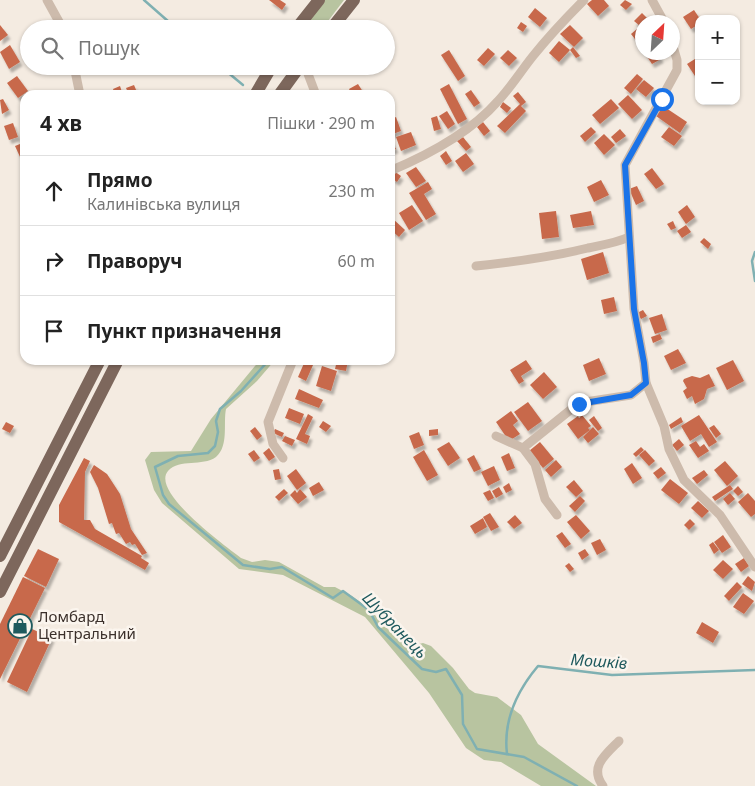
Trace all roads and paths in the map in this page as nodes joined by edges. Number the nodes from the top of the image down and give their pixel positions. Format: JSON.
{"nodes":[{"id":1,"x":47,"y":0,"type":"edge"},
{"id":2,"x":319,"y":0,"type":"edge"},
{"id":3,"x":354,"y":0,"type":"edge"},
{"id":4,"x":584,"y":0,"type":"edge"},
{"id":5,"x":652,"y":0,"type":"edge"},
{"id":6,"x":660,"y":15,"type":"edge"},
{"id":7,"x":57,"y":20,"type":"edge"},
{"id":8,"x":303,"y":20,"type":"edge"},
{"id":9,"x":338,"y":20,"type":"edge"},
{"id":10,"x":677,"y":60,"type":"edge"},
{"id":11,"x":76,"y":75,"type":"edge"},
{"id":12,"x":268,"y":75,"type":"edge"},
{"id":13,"x":294,"y":75,"type":"edge"},
{"id":14,"x":308,"y":75,"type":"edge"},
{"id":15,"x":79,"y":90,"type":"edge"},
{"id":16,"x":259,"y":90,"type":"edge"},
{"id":17,"x":283,"y":90,"type":"edge"},
{"id":18,"x":314,"y":90,"type":"edge"},
{"id":19,"x":395,"y":169,"type":"edge"},
{"id":20,"x":629,"y":237,"type":"junction"},
{"id":21,"x":476,"y":266,"type":"dead end"},
{"id":22,"x":97,"y":365,"type":"edge"},
{"id":23,"x":115,"y":365,"type":"edge"},
{"id":24,"x":291,"y":365,"type":"edge"},
{"id":25,"x":646,"y":383,"type":"junction"},
{"id":26,"x":496,"y":436,"type":"dead end"},
{"id":27,"x":523,"y":448,"type":"junction"},
{"id":28,"x":283,"y":458,"type":"dead end"},
{"id":29,"x":557,"y":515,"type":"dead end"},
{"id":30,"x":0,"y":556,"type":"edge"},
{"id":31,"x":755,"y":567,"type":"edge"},
{"id":32,"x":0,"y":592,"type":"edge"},
{"id":33,"x":618,"y":741,"type":"dead end"},
{"id":34,"x":603,"y":786,"type":"edge"}],
"edges":[{"from":1,"to":7,"type":"street"},
{"from":2,"to":8,"type":"main road"},
{"from":3,"to":9,"type":"main road"},
{"from":4,"to":19,"type":"street"},
{"from":5,"to":6,"type":"street"},
{"from":10,"to":20,"type":"street"},
{"from":11,"to":15,"type":"street"},
{"from":12,"to":16,"type":"main road"},
{"from":13,"to":17,"type":"main road"},
{"from":14,"to":18,"type":"street"},
{"from":20,"to":21,"type":"street"},
{"from":20,"to":25,"type":"street"},
{"from":22,"to":30,"type":"main road"},
{"from":23,"to":32,"type":"main road"},
{"from":24,"to":28,"type":"street"},
{"from":25,"to":27,"type":"street"},
{"from":25,"to":31,"type":"street"},
{"from":26,"to":27,"type":"street"},
{"from":27,"to":29,"type":"street"},
{"from":33,"to":34,"type":"street"}]}
